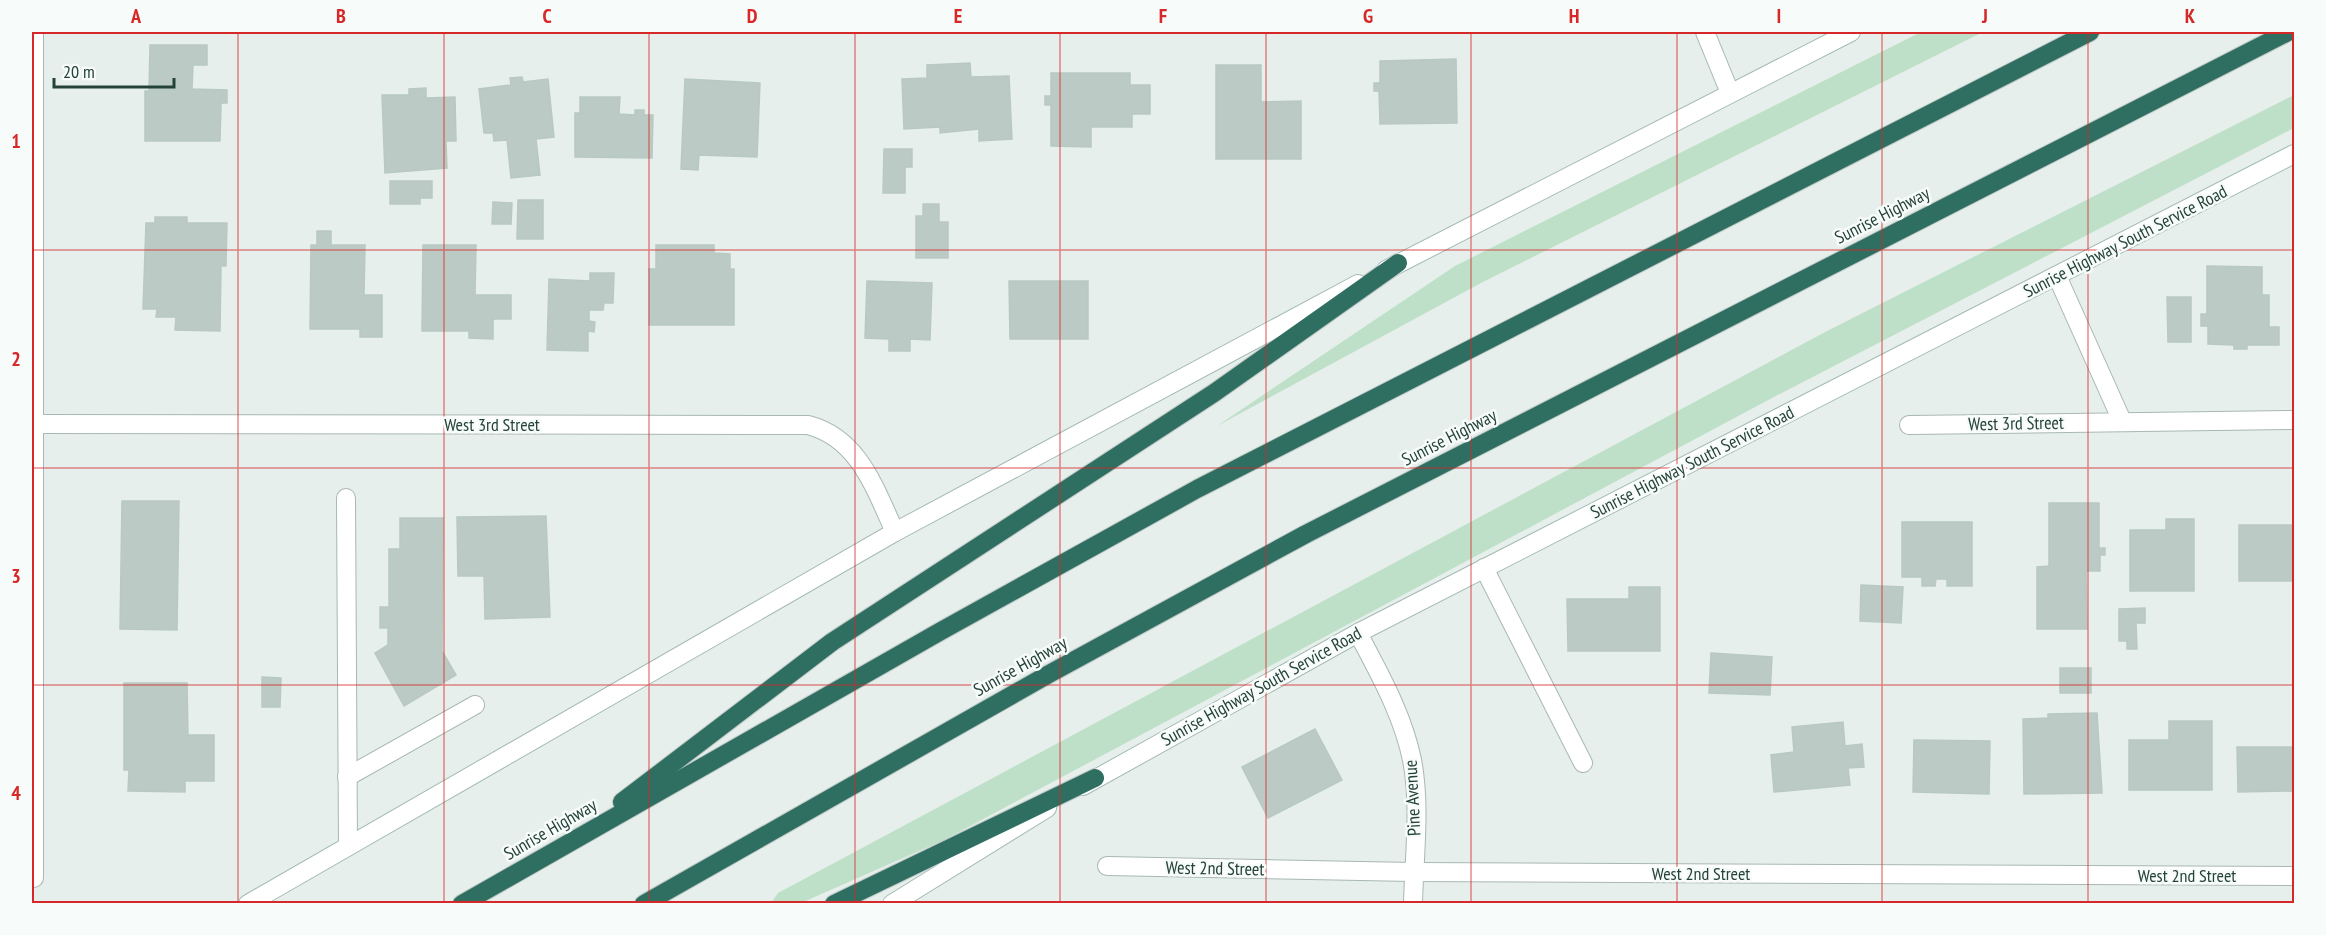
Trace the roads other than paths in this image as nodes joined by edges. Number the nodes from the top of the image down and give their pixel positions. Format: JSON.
{"nodes":[{"id":1,"x":34,"y":32,"type":"edge"},
{"id":2,"x":1705,"y":32,"type":"edge"},
{"id":3,"x":1851,"y":32,"type":"edge"},
{"id":4,"x":2090,"y":32,"type":"edge"},
{"id":5,"x":2288,"y":32,"type":"edge"},
{"id":6,"x":1730,"y":93,"type":"junction"},
{"id":7,"x":2295,"y":154,"type":"edge"},
{"id":8,"x":1398,"y":263,"type":"junction"},
{"id":9,"x":2057,"y":276,"type":"junction"},
{"id":10,"x":2295,"y":420,"type":"edge"},
{"id":11,"x":2122,"y":421,"type":"junction"},
{"id":12,"x":33,"y":424,"type":"edge"},
{"id":13,"x":1909,"y":425,"type":"dead end"},
{"id":14,"x":346,"y":498,"type":"dead end"},
{"id":15,"x":895,"y":532,"type":"junction"},
{"id":16,"x":1484,"y":568,"type":"junction"},
{"id":17,"x":1358,"y":633,"type":"junction"},
{"id":18,"x":475,"y":705,"type":"dead end"},
{"id":19,"x":1583,"y":763,"type":"dead end"},
{"id":20,"x":346,"y":777,"type":"junction"},
{"id":21,"x":1095,"y":778,"type":"junction"},
{"id":22,"x":568,"y":843,"type":"junction"},
{"id":23,"x":348,"y":846,"type":"junction"},
{"id":24,"x":1107,"y":866,"type":"dead end"},
{"id":25,"x":1413,"y":872,"type":"junction"},
{"id":26,"x":2295,"y":876,"type":"edge"},
{"id":27,"x":33,"y":878,"type":"edge"},
{"id":28,"x":248,"y":903,"type":"edge"},
{"id":29,"x":462,"y":903,"type":"edge"},
{"id":30,"x":644,"y":903,"type":"edge"},
{"id":31,"x":834,"y":903,"type":"edge"},
{"id":32,"x":892,"y":903,"type":"edge"},
{"id":33,"x":1413,"y":903,"type":"edge"}],
"edges":[{"from":1,"to":12,"type":"street"},
{"from":2,"to":6,"type":"street"},
{"from":3,"to":6,"type":"street"},
{"from":4,"to":22,"type":"highway","name":"Sunrise Highway"},
{"from":5,"to":30,"type":"highway","name":"Sunrise Highway"},
{"from":6,"to":8,"type":"street"},
{"from":7,"to":9,"type":"street","name":"Sunrise Highway South Service Road"},
{"from":8,"to":15,"type":"street"},
{"from":8,"to":22,"type":"highway"},
{"from":9,"to":11,"type":"street"},
{"from":9,"to":16,"type":"street","name":"Sunrise Highway South Service Road"},
{"from":10,"to":11,"type":"street","name":"West 3rd Street"},
{"from":11,"to":13,"type":"street","name":"West 3rd Street"},
{"from":12,"to":15,"type":"street","name":"West 3rd Street"},
{"from":12,"to":27,"type":"street"},
{"from":14,"to":20,"type":"street"},
{"from":15,"to":23,"type":"street"},
{"from":16,"to":17,"type":"street","name":"Sunrise Highway South Service Road"},
{"from":16,"to":19,"type":"street"},
{"from":17,"to":21,"type":"street","name":"Sunrise Highway South Service Road"},
{"from":17,"to":25,"type":"street","name":"Pine Avenue"},
{"from":18,"to":20,"type":"street"},
{"from":20,"to":23,"type":"street"},
{"from":21,"to":31,"type":"highway"},
{"from":21,"to":32,"type":"street"},
{"from":22,"to":29,"type":"highway","name":"Sunrise Highway"},
{"from":23,"to":28,"type":"street"},
{"from":24,"to":25,"type":"street","name":"West 2nd Street"},
{"from":25,"to":26,"type":"street","name":"West 2nd Street"},
{"from":25,"to":33,"type":"street","name":"Pine Avenue"}]}
